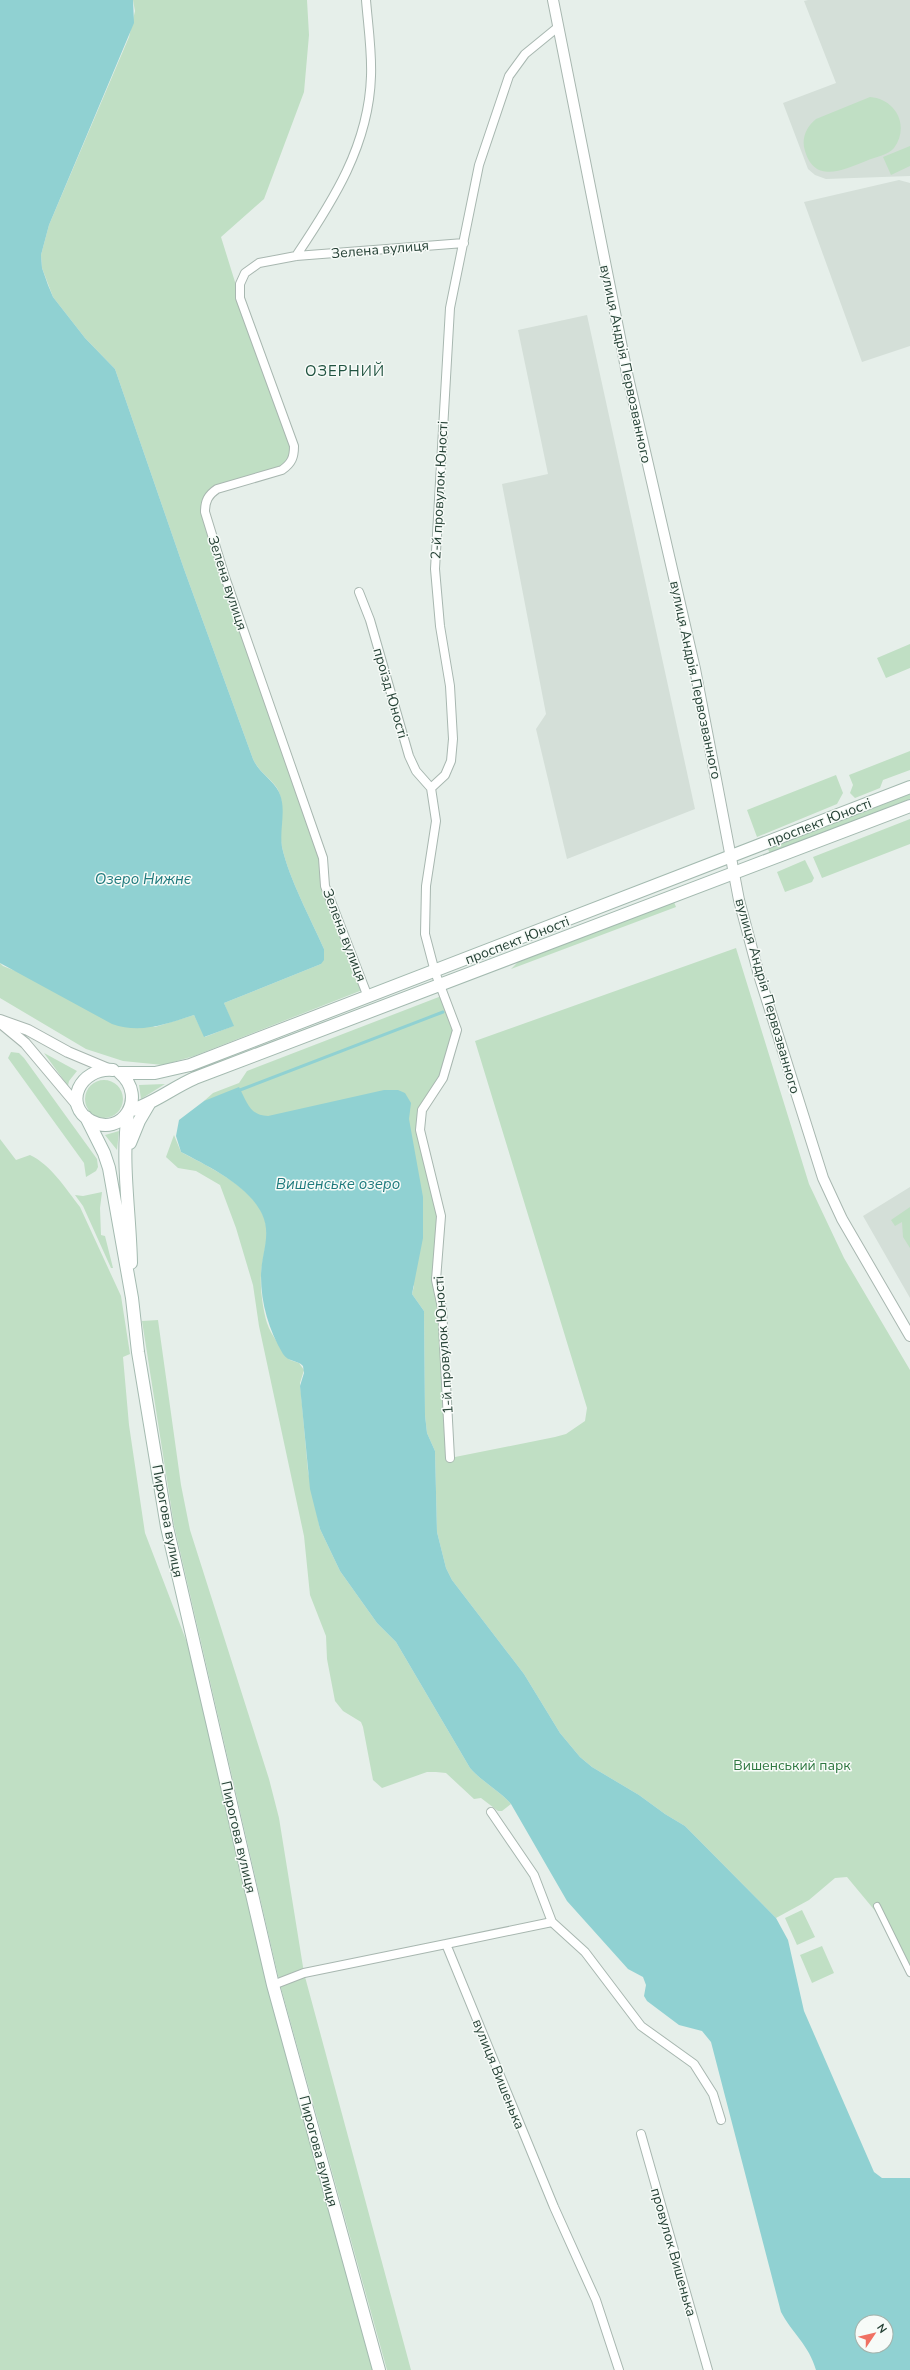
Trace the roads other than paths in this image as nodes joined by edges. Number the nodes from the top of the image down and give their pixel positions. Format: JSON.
{"nodes":[{"id":1,"x":366,"y":0,"type":"edge"},
{"id":2,"x":553,"y":0,"type":"edge"},
{"id":3,"x":558,"y":27,"type":"junction"},
{"id":4,"x":464,"y":242,"type":"junction"},
{"id":5,"x":296,"y":256,"type":"junction"},
{"id":6,"x":359,"y":592,"type":"dead end"},
{"id":7,"x":910,"y":787,"type":"edge"},
{"id":8,"x":431,"y":788,"type":"junction"},
{"id":9,"x":910,"y":806,"type":"edge"},
{"id":10,"x":730,"y":857,"type":"junction"},
{"id":11,"x":733,"y":874,"type":"junction"},
{"id":12,"x":434,"y":972,"type":"junction"},
{"id":13,"x":439,"y":984,"type":"junction"},
{"id":14,"x":368,"y":997,"type":"junction"},
{"id":15,"x":0,"y":1021,"type":"edge"},
{"id":16,"x":116,"y":1072,"type":"junction"},
{"id":17,"x":149,"y":1104,"type":"junction"},
{"id":18,"x":78,"y":1106,"type":"junction"},
{"id":19,"x":129,"y":1111,"type":"junction"},
{"id":20,"x":86,"y":1117,"type":"junction"},
{"id":21,"x":125,"y":1156,"type":"junction"},
{"id":22,"x":132,"y":1298,"type":"junction"},
{"id":23,"x":910,"y":1336,"type":"edge"},
{"id":24,"x":450,"y":1458,"type":"dead end"},
{"id":25,"x":491,"y":1812,"type":"dead end"},
{"id":26,"x":877,"y":1906,"type":"dead end"},
{"id":27,"x":552,"y":1922,"type":"junction"},
{"id":28,"x":446,"y":1944,"type":"junction"},
{"id":29,"x":910,"y":1972,"type":"edge"},
{"id":30,"x":273,"y":1985,"type":"junction"},
{"id":31,"x":721,"y":2120,"type":"dead end"},
{"id":32,"x":641,"y":2134,"type":"dead end"},
{"id":33,"x":378,"y":2370,"type":"edge"},
{"id":34,"x":619,"y":2370,"type":"edge"},
{"id":35,"x":708,"y":2370,"type":"edge"}],
"edges":[{"from":1,"to":5,"type":"street"},
{"from":2,"to":3,"type":"street","name":"вулиця Андрія Первозванного"},
{"from":3,"to":4,"type":"street","name":"2-й провулок Юності"},
{"from":3,"to":10,"type":"street","name":"вулиця Андрія Первозванного"},
{"from":4,"to":5,"type":"street","name":"Зелена вулиця"},
{"from":4,"to":8,"type":"street","name":"2-й провулок Юності"},
{"from":5,"to":14,"type":"street","name":"Зелена вулиця"},
{"from":6,"to":8,"type":"street","name":"проїзд Юності"},
{"from":7,"to":10,"type":"main road","name":"проспект Юності"},
{"from":8,"to":12,"type":"street"},
{"from":9,"to":11,"type":"main road","name":"проспект Юності"},
{"from":10,"to":11,"type":"street","name":"вулиця Андрія Первозванного"},
{"from":10,"to":12,"type":"main road","name":"проспект Юності"},
{"from":11,"to":13,"type":"main road","name":"проспект Юності"},
{"from":11,"to":23,"type":"street","name":"вулиця Андрія Первозванного"},
{"from":12,"to":13,"type":"street","name":"1-й провулок Юності"},
{"from":12,"to":14,"type":"main road","name":"проспект Юності"},
{"from":13,"to":17,"type":"main road","name":"проспект Юності"},
{"from":13,"to":24,"type":"street","name":"1-й провулок Юності"},
{"from":14,"to":16,"type":"main road","name":"проспект Юності"},
{"from":15,"to":16,"type":"street"},
{"from":15,"to":18,"type":"street"},
{"from":16,"to":18,"type":"main road"},
{"from":16,"to":19,"type":"main road"},
{"from":17,"to":19,"type":"main road","name":"проспект Юності"},
{"from":17,"to":21,"type":"main road"},
{"from":18,"to":20,"type":"main road"},
{"from":19,"to":20,"type":"main road"},
{"from":19,"to":21,"type":"main road","name":"Пирогова вулиця"},
{"from":20,"to":22,"type":"main road","name":"Пирогова вулиця"},
{"from":21,"to":22,"type":"main road","name":"Пирогова вулиця"},
{"from":22,"to":30,"type":"main road","name":"Пирогова вулиця"},
{"from":25,"to":27,"type":"street"},
{"from":26,"to":29,"type":"street"},
{"from":27,"to":28,"type":"street"},
{"from":27,"to":31,"type":"street"},
{"from":28,"to":30,"type":"street"},
{"from":28,"to":34,"type":"street","name":"вулиця Вишенька"},
{"from":30,"to":33,"type":"main road","name":"Пирогова вулиця"},
{"from":32,"to":35,"type":"street","name":"провулок Вишенька"}]}
